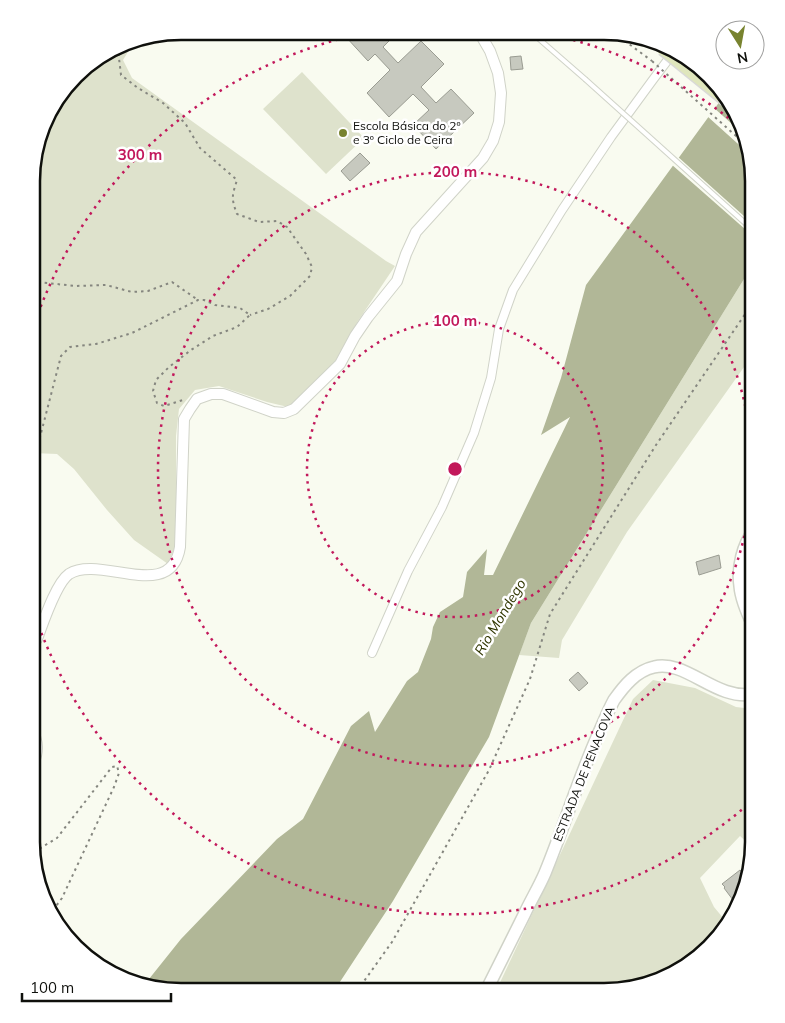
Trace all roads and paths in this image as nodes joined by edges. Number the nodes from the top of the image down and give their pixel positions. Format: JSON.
{"nodes":[{"id":1,"x":483,"y":40,"type":"edge"},
{"id":2,"x":540,"y":40,"type":"edge"},
{"id":3,"x":627,"y":42,"type":"edge"},
{"id":4,"x":119,"y":55,"type":"edge"},
{"id":5,"x":670,"y":57,"type":"edge"},
{"id":6,"x":680,"y":63,"type":"edge"},
{"id":7,"x":707,"y":85,"type":"edge"},
{"id":8,"x":739,"y":138,"type":"edge"},
{"id":9,"x":745,"y":223,"type":"edge"},
{"id":10,"x":40,"y":282,"type":"edge"},
{"id":11,"x":198,"y":300,"type":"junction"},
{"id":12,"x":250,"y":315,"type":"junction"},
{"id":13,"x":745,"y":315,"type":"edge"},
{"id":14,"x":196,"y":402,"type":"junction"},
{"id":15,"x":40,"y":436,"type":"edge"},
{"id":16,"x":745,"y":544,"type":"edge"},
{"id":17,"x":745,"y":605,"type":"edge"},
{"id":18,"x":40,"y":632,"type":"edge"},
{"id":19,"x":372,"y":653,"type":"dead end"},
{"id":20,"x":745,"y":696,"type":"edge"},
{"id":21,"x":40,"y":848,"type":"edge"},
{"id":22,"x":56,"y":906,"type":"edge"},
{"id":23,"x":363,"y":983,"type":"edge"},
{"id":24,"x":490,"y":983,"type":"edge"}],
"edges":[{"from":1,"to":14,"type":"street"},
{"from":2,"to":9,"type":"lane","bridge":true},
{"from":3,"to":8,"type":"path","bridge":true},
{"from":4,"to":12,"type":"path"},
{"from":5,"to":19,"type":"street"},
{"from":6,"to":7,"type":"main road","bridge":true},
{"from":10,"to":11,"type":"path"},
{"from":11,"to":12,"type":"path"},
{"from":11,"to":15,"type":"path"},
{"from":12,"to":14,"type":"path"},
{"from":13,"to":23,"type":"path"},
{"from":14,"to":18,"type":"street"},
{"from":16,"to":17,"type":"main road"},
{"from":20,"to":24,"type":"main road","name":"ESTRADA DE PENACOVA"},
{"from":21,"to":22,"type":"path"}]}
